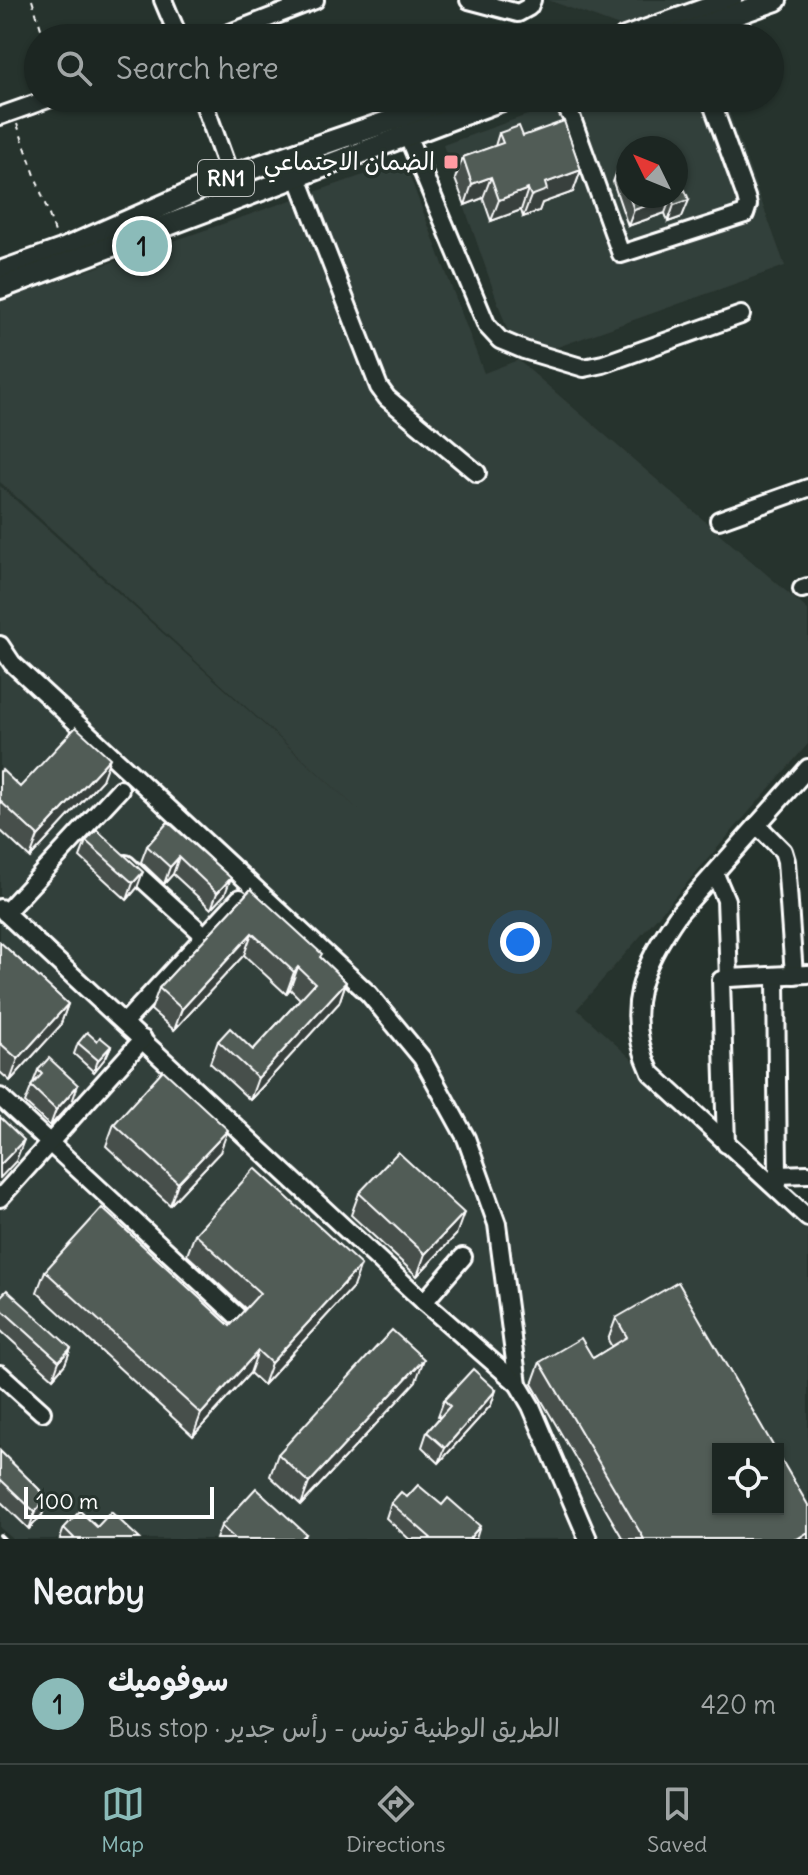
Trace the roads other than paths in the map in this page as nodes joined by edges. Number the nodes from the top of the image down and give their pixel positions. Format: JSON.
{"nodes":[{"id":1,"x":163,"y":0,"type":"edge"},
{"id":2,"x":315,"y":0,"type":"edge"},
{"id":3,"x":469,"y":0,"type":"edge"},
{"id":4,"x":532,"y":0,"type":"edge"},
{"id":5,"x":731,"y":0,"type":"edge"},
{"id":6,"x":776,"y":0,"type":"edge"},
{"id":7,"x":173,"y":24,"type":"edge"},
{"id":8,"x":253,"y":24,"type":"edge"},
{"id":9,"x":691,"y":24,"type":"edge"},
{"id":10,"x":703,"y":24,"type":"edge"},
{"id":11,"x":207,"y":112,"type":"edge"},
{"id":12,"x":416,"y":112,"type":"edge"},
{"id":13,"x":471,"y":112,"type":"edge"},
{"id":14,"x":569,"y":112,"type":"edge"},
{"id":15,"x":715,"y":112,"type":"edge"},
{"id":16,"x":408,"y":137,"type":"junction"},
{"id":17,"x":230,"y":176,"type":"junction"},
{"id":18,"x":298,"y":178,"type":"junction"},
{"id":19,"x":0,"y":272,"type":"edge"},
{"id":20,"x":0,"y":288,"type":"edge"},
{"id":21,"x":741,"y":315,"type":"dead end"},
{"id":22,"x":477,"y":473,"type":"dead end"},
{"id":23,"x":808,"y":488,"type":"edge"},
{"id":24,"x":719,"y":520,"type":"dead end"},
{"id":25,"x":0,"y":645,"type":"edge"},
{"id":26,"x":808,"y":768,"type":"edge"},
{"id":27,"x":120,"y":789,"type":"dead end"},
{"id":28,"x":757,"y":825,"type":"junction"},
{"id":29,"x":118,"y":856,"type":"edge"},
{"id":30,"x":715,"y":874,"type":"junction"},
{"id":31,"x":240,"y":898,"type":"edge"},
{"id":32,"x":3,"y":910,"type":"edge"},
{"id":33,"x":205,"y":936,"type":"junction"},
{"id":34,"x":801,"y":975,"type":"edge"},
{"id":35,"x":776,"y":977,"type":"junction"},
{"id":36,"x":729,"y":978,"type":"junction"},
{"id":37,"x":125,"y":1022,"type":"junction"},
{"id":38,"x":143,"y":1039,"type":"junction"},
{"id":39,"x":0,"y":1097,"type":"edge"},
{"id":40,"x":49,"y":1143,"type":"junction"},
{"id":41,"x":726,"y":1144,"type":"junction"},
{"id":42,"x":808,"y":1174,"type":"edge"},
{"id":43,"x":778,"y":1183,"type":"junction"},
{"id":44,"x":0,"y":1198,"type":"edge"},
{"id":45,"x":808,"y":1218,"type":"edge"},
{"id":46,"x":463,"y":1257,"type":"dead end"},
{"id":47,"x":424,"y":1302,"type":"junction"},
{"id":48,"x":237,"y":1316,"type":"edge"},
{"id":49,"x":0,"y":1374,"type":"edge"},
{"id":50,"x":518,"y":1384,"type":"junction"},
{"id":51,"x":42,"y":1412,"type":"dead end"},
{"id":52,"x":588,"y":1539,"type":"edge"}],
"edges":[{"from":1,"to":7,"type":"street"},
{"from":2,"to":8,"type":"street"},
{"from":3,"to":4,"type":"street"},
{"from":5,"to":9,"type":"main road"},
{"from":6,"to":10,"type":"main road"},
{"from":11,"to":17,"type":"street"},
{"from":12,"to":17,"type":"main road","number":"RN1"},
{"from":13,"to":16,"type":"main road","number":"RN1"},
{"from":14,"to":15,"type":"street"},
{"from":16,"to":18,"type":"main road","number":"RN1"},
{"from":16,"to":21,"type":"street"},
{"from":17,"to":19,"type":"main road","number":"RN1"},
{"from":18,"to":20,"type":"main road","number":"RN1"},
{"from":18,"to":22,"type":"street"},
{"from":23,"to":24,"type":"street"},
{"from":25,"to":50,"type":"street"},
{"from":26,"to":28,"type":"street"},
{"from":27,"to":32,"type":"street"},
{"from":28,"to":30,"type":"street"},
{"from":28,"to":34,"type":"street"},
{"from":29,"to":33,"type":"street"},
{"from":30,"to":36,"type":"street"},
{"from":30,"to":41,"type":"street"},
{"from":31,"to":33,"type":"street"},
{"from":32,"to":37,"type":"street"},
{"from":33,"to":37,"type":"street"},
{"from":34,"to":35,"type":"street"},
{"from":35,"to":36,"type":"street"},
{"from":35,"to":43,"type":"street"},
{"from":36,"to":41,"type":"street"},
{"from":37,"to":38,"type":"street"},
{"from":38,"to":40,"type":"street"},
{"from":38,"to":47,"type":"street"},
{"from":39,"to":40,"type":"street"},
{"from":40,"to":44,"type":"street"},
{"from":40,"to":48,"type":"street"},
{"from":41,"to":43,"type":"street"},
{"from":42,"to":43,"type":"street"},
{"from":43,"to":45,"type":"street"},
{"from":46,"to":47,"type":"street"},
{"from":47,"to":50,"type":"street"},
{"from":49,"to":51,"type":"street"},
{"from":50,"to":52,"type":"street"}]}
